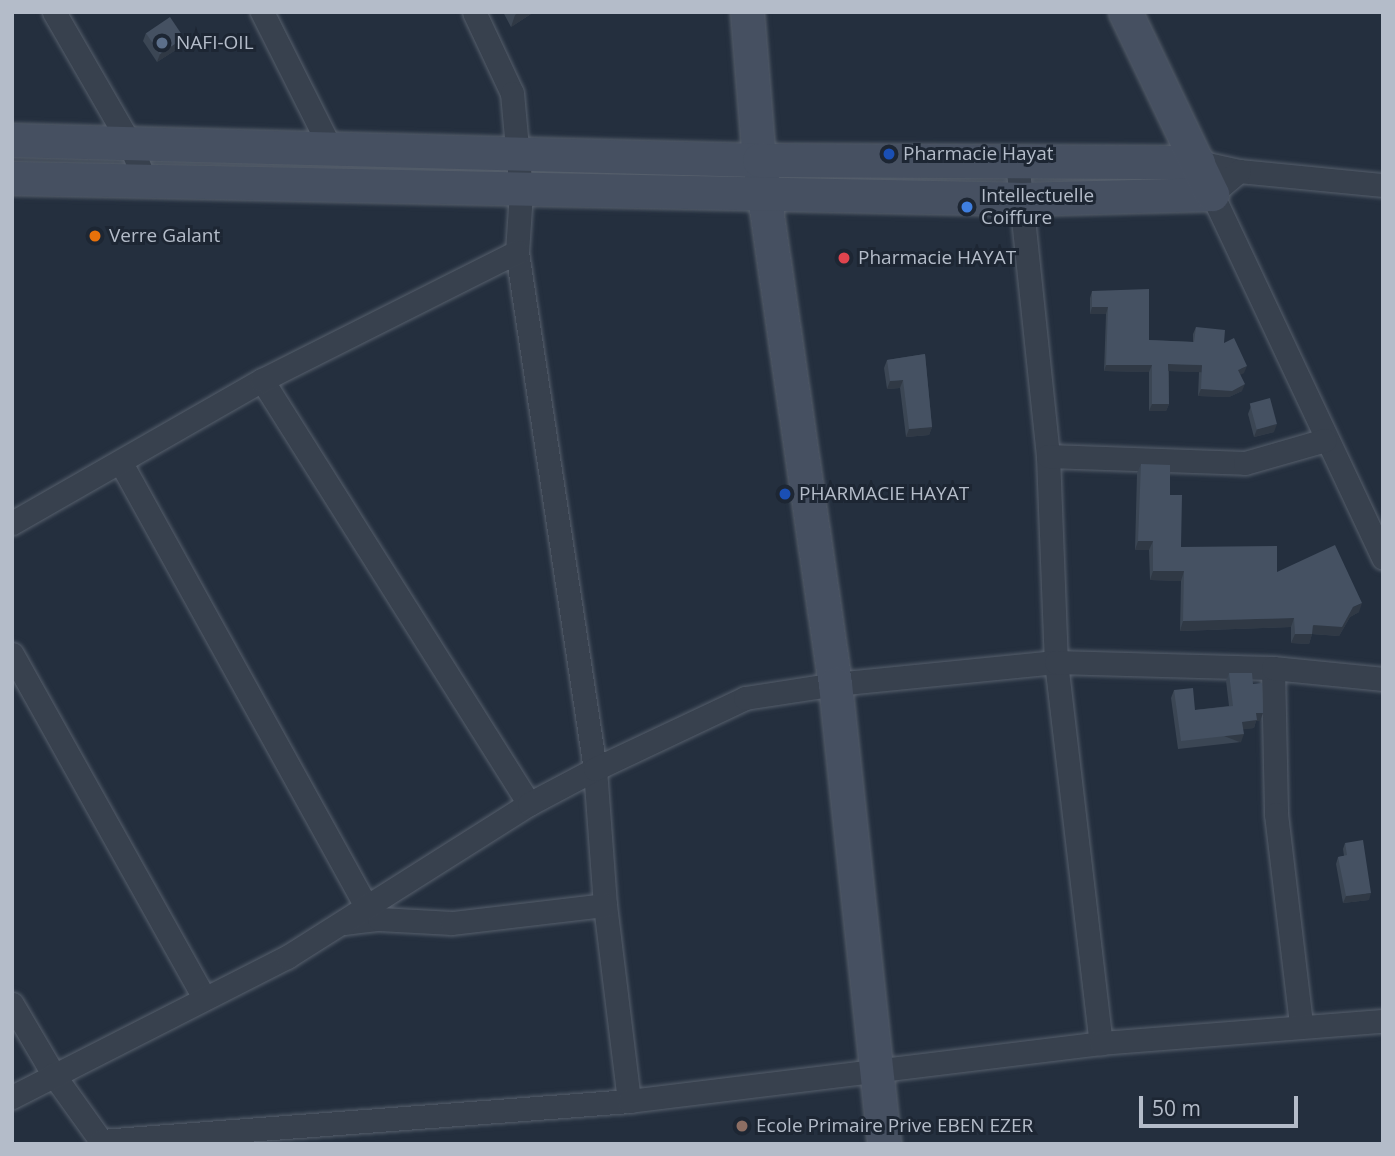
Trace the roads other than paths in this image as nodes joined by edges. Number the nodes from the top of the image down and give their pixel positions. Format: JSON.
{"nodes":[{"id":1,"x":54,"y":12,"type":"edge"},
{"id":2,"x":262,"y":12,"type":"edge"},
{"id":3,"x":474,"y":12,"type":"edge"},
{"id":4,"x":747,"y":12,"type":"edge"},
{"id":5,"x":1125,"y":12,"type":"edge"},
{"id":6,"x":12,"y":140,"type":"edge"},
{"id":7,"x":129,"y":142,"type":"junction"},
{"id":8,"x":329,"y":145,"type":"junction"},
{"id":9,"x":520,"y":153,"type":"junction"},
{"id":10,"x":759,"y":160,"type":"junction"},
{"id":11,"x":1017,"y":160,"type":"junction"},
{"id":12,"x":1198,"y":162,"type":"junction"},
{"id":13,"x":1239,"y":171,"type":"junction"},
{"id":14,"x":12,"y":178,"type":"edge"},
{"id":15,"x":146,"y":183,"type":"junction"},
{"id":16,"x":1383,"y":185,"type":"edge"},
{"id":17,"x":521,"y":192,"type":"junction"},
{"id":18,"x":765,"y":192,"type":"junction"},
{"id":19,"x":1212,"y":194,"type":"junction"},
{"id":20,"x":1020,"y":199,"type":"junction"},
{"id":21,"x":517,"y":252,"type":"junction"},
{"id":22,"x":262,"y":380,"type":"junction"},
{"id":23,"x":1325,"y":440,"type":"junction"},
{"id":24,"x":1048,"y":456,"type":"junction"},
{"id":25,"x":121,"y":463,"type":"junction"},
{"id":26,"x":12,"y":523,"type":"edge"},
{"id":27,"x":1383,"y":558,"type":"edge"},
{"id":28,"x":12,"y":654,"type":"edge"},
{"id":29,"x":1056,"y":662,"type":"junction"},
{"id":30,"x":1273,"y":668,"type":"junction"},
{"id":31,"x":1383,"y":679,"type":"edge"},
{"id":32,"x":835,"y":684,"type":"junction"},
{"id":33,"x":594,"y":769,"type":"junction"},
{"id":34,"x":529,"y":804,"type":"junction"},
{"id":35,"x":605,"y":905,"type":"junction"},
{"id":36,"x":366,"y":906,"type":"junction"},
{"id":37,"x":340,"y":923,"type":"junction"},
{"id":38,"x":204,"y":997,"type":"junction"},
{"id":39,"x":12,"y":1004,"type":"edge"},
{"id":40,"x":1383,"y":1021,"type":"edge"},
{"id":41,"x":1301,"y":1026,"type":"junction"},
{"id":42,"x":1101,"y":1042,"type":"junction"},
{"id":43,"x":875,"y":1067,"type":"junction"},
{"id":44,"x":53,"y":1074,"type":"junction"},
{"id":45,"x":12,"y":1097,"type":"edge"},
{"id":46,"x":629,"y":1101,"type":"junction"},
{"id":47,"x":884,"y":1144,"type":"edge"}],
"edges":[{"from":1,"to":7,"type":"street"},
{"from":2,"to":8,"type":"street"},
{"from":3,"to":9,"type":"street"},
{"from":4,"to":10,"type":"street"},
{"from":5,"to":12,"type":"street"},
{"from":6,"to":7,"type":"street"},
{"from":7,"to":8,"type":"street"},
{"from":7,"to":15,"type":"street"},
{"from":8,"to":9,"type":"street"},
{"from":9,"to":10,"type":"street"},
{"from":9,"to":17,"type":"street"},
{"from":10,"to":11,"type":"street"},
{"from":10,"to":18,"type":"street"},
{"from":11,"to":12,"type":"street"},
{"from":11,"to":20,"type":"street"},
{"from":12,"to":13,"type":"street"},
{"from":12,"to":19,"type":"street"},
{"from":13,"to":16,"type":"street"},
{"from":13,"to":19,"type":"street"},
{"from":14,"to":15,"type":"street"},
{"from":15,"to":17,"type":"street"},
{"from":17,"to":18,"type":"street"},
{"from":17,"to":21,"type":"street"},
{"from":18,"to":20,"type":"street"},
{"from":18,"to":32,"type":"street"},
{"from":19,"to":20,"type":"street"},
{"from":19,"to":23,"type":"street"},
{"from":20,"to":24,"type":"street"},
{"from":21,"to":22,"type":"street"},
{"from":21,"to":33,"type":"street"},
{"from":22,"to":25,"type":"street"},
{"from":22,"to":34,"type":"street"},
{"from":23,"to":24,"type":"street"},
{"from":23,"to":27,"type":"street"},
{"from":24,"to":29,"type":"street"},
{"from":25,"to":26,"type":"street"},
{"from":25,"to":36,"type":"street"},
{"from":28,"to":38,"type":"street"},
{"from":29,"to":30,"type":"street"},
{"from":29,"to":32,"type":"street"},
{"from":29,"to":42,"type":"street"},
{"from":30,"to":31,"type":"street"},
{"from":30,"to":41,"type":"street"},
{"from":32,"to":33,"type":"street"},
{"from":32,"to":43,"type":"street"},
{"from":33,"to":34,"type":"street"},
{"from":33,"to":35,"type":"street"},
{"from":34,"to":36,"type":"street"},
{"from":35,"to":37,"type":"street"},
{"from":35,"to":46,"type":"street"},
{"from":36,"to":37,"type":"street"},
{"from":37,"to":38,"type":"street"},
{"from":38,"to":44,"type":"street"},
{"from":39,"to":44,"type":"street"},
{"from":40,"to":41,"type":"street"},
{"from":41,"to":42,"type":"street"},
{"from":42,"to":43,"type":"street"},
{"from":43,"to":46,"type":"street"},
{"from":43,"to":47,"type":"street"},
{"from":44,"to":45,"type":"street"},
{"from":44,"to":46,"type":"street"}]}
